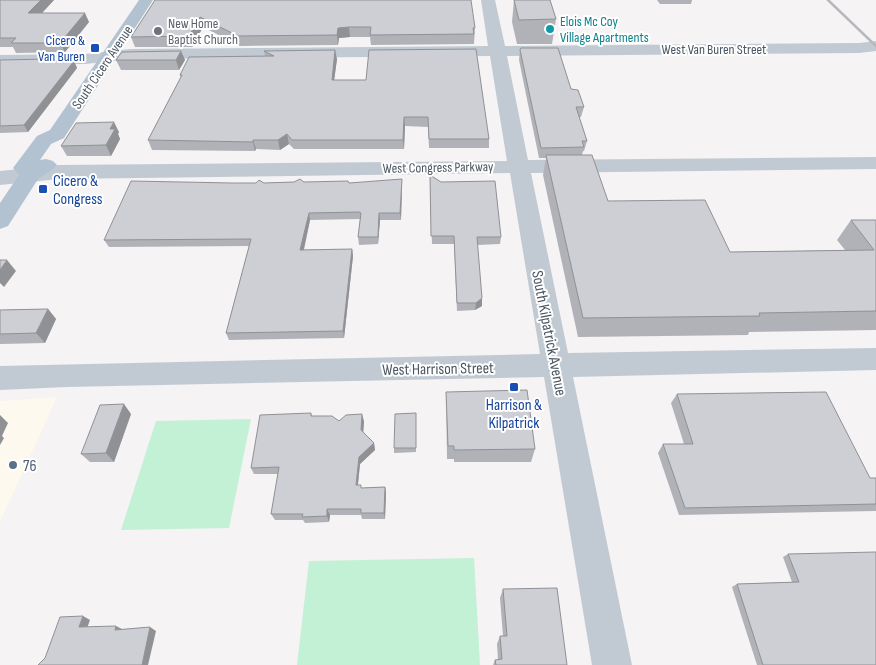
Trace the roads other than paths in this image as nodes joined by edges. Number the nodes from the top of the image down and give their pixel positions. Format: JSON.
{"nodes":[{"id":1,"x":146,"y":0,"type":"edge"},
{"id":2,"x":488,"y":0,"type":"edge"},
{"id":3,"x":876,"y":48,"type":"edge"},
{"id":4,"x":497,"y":51,"type":"junction"},
{"id":5,"x":109,"y":56,"type":"junction"},
{"id":6,"x":0,"y":60,"type":"edge"},
{"id":7,"x":876,"y":163,"type":"edge"},
{"id":8,"x":519,"y":166,"type":"junction"},
{"id":9,"x":30,"y":175,"type":"junction"},
{"id":10,"x":0,"y":178,"type":"edge"},
{"id":11,"x":0,"y":221,"type":"edge"},
{"id":12,"x":876,"y":359,"type":"edge"},
{"id":13,"x":556,"y":365,"type":"junction"},
{"id":14,"x":0,"y":378,"type":"edge"},
{"id":15,"x":612,"y":665,"type":"edge"}],
"edges":[{"from":1,"to":5,"type":"main road","name":"South Cicero Avenue"},
{"from":2,"to":4,"type":"street","name":"South Kilpatrick Avenue"},
{"from":3,"to":4,"type":"street","name":"West Van Buren Street"},
{"from":4,"to":5,"type":"street","name":"West Van Buren Street"},
{"from":4,"to":8,"type":"street","name":"South Kilpatrick Avenue"},
{"from":5,"to":6,"type":"street","name":"West Van Buren Street"},
{"from":5,"to":9,"type":"main road","name":"South Cicero Avenue"},
{"from":7,"to":8,"type":"street","name":"West Congress Parkway"},
{"from":8,"to":9,"type":"street","name":"West Congress Parkway"},
{"from":8,"to":13,"type":"street","name":"South Kilpatrick Avenue"},
{"from":9,"to":10,"type":"street","name":"West Congress Parkway"},
{"from":9,"to":11,"type":"main road","name":"South Cicero Avenue"},
{"from":12,"to":13,"type":"street","name":"West Harrison Street"},
{"from":13,"to":14,"type":"street","name":"West Harrison Street"},
{"from":13,"to":15,"type":"street","name":"South Kilpatrick Avenue"}]}
